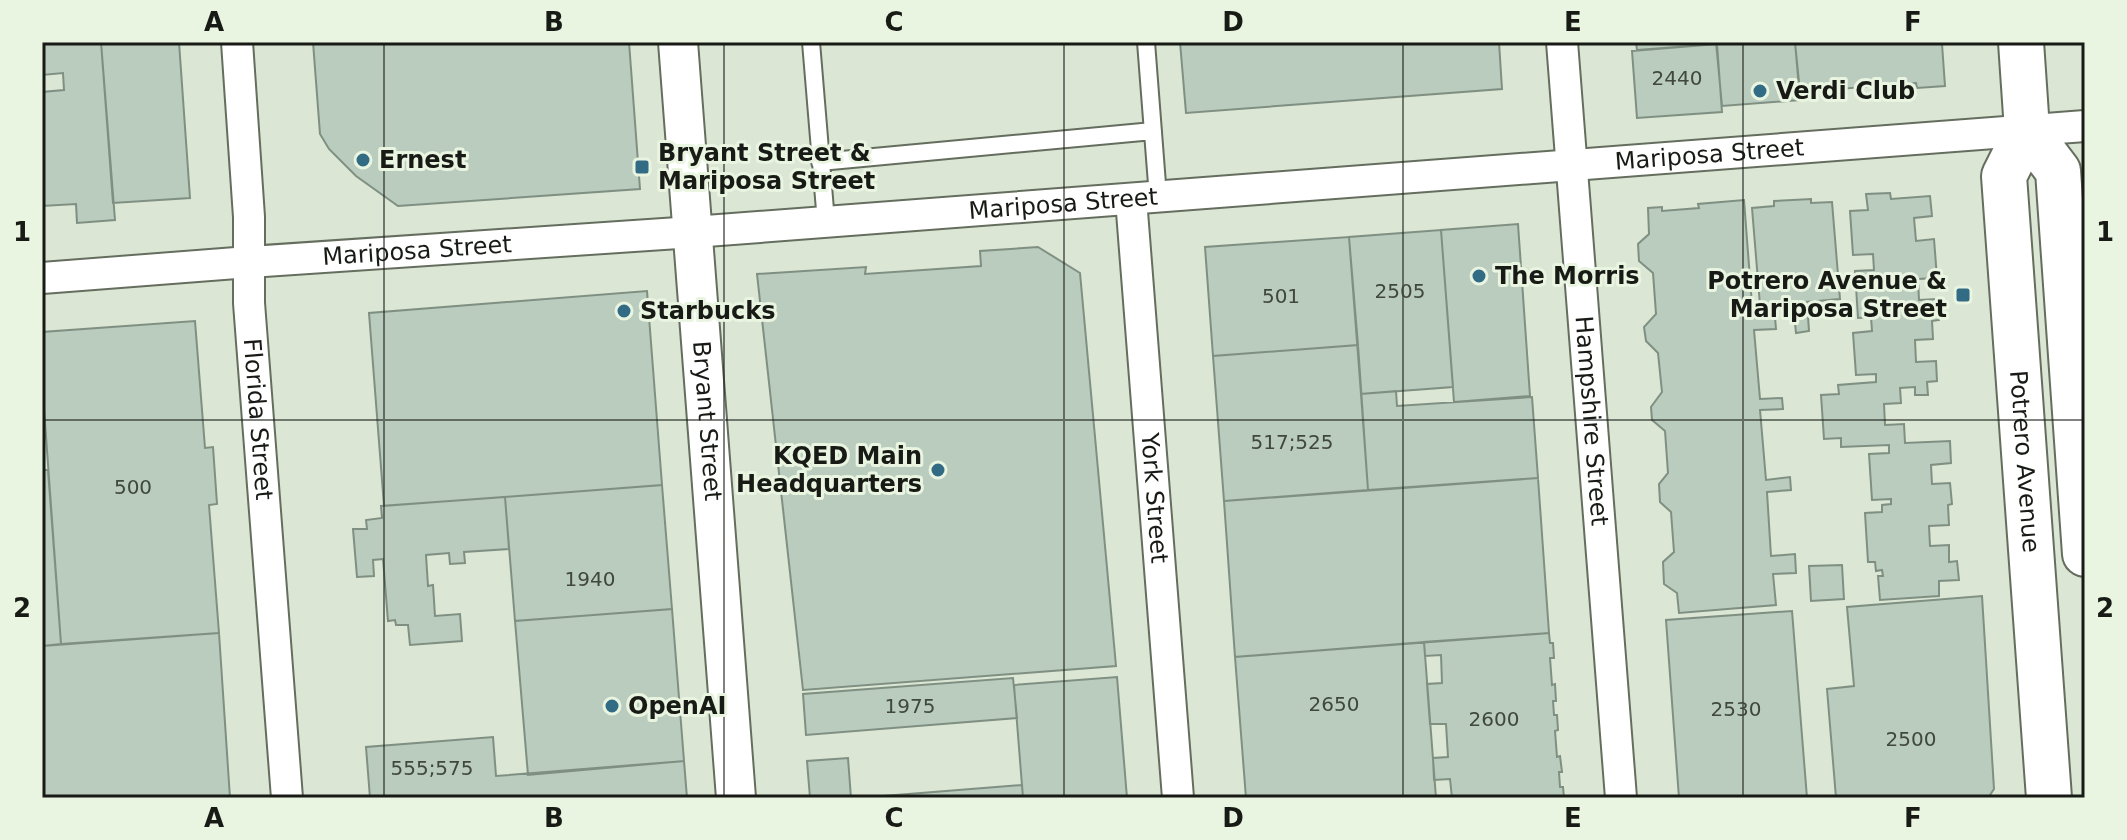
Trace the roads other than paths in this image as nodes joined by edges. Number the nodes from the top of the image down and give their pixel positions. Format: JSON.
{"nodes":[{"id":1,"x":237,"y":42,"type":"edge"},
{"id":2,"x":678,"y":42,"type":"edge"},
{"id":3,"x":811,"y":42,"type":"edge"},
{"id":4,"x":1146,"y":42,"type":"edge"},
{"id":5,"x":1562,"y":42,"type":"edge"},
{"id":6,"x":2021,"y":42,"type":"edge"},
{"id":7,"x":2085,"y":126,"type":"edge"},
{"id":8,"x":2027,"y":130,"type":"junction"},
{"id":9,"x":1153,"y":131,"type":"junction"},
{"id":10,"x":820,"y":162,"type":"junction"},
{"id":11,"x":1571,"y":165,"type":"junction"},
{"id":12,"x":1144,"y":198,"type":"junction"},
{"id":13,"x":826,"y":222,"type":"junction"},
{"id":14,"x":693,"y":232,"type":"junction"},
{"id":15,"x":249,"y":262,"type":"junction"},
{"id":16,"x":42,"y":278,"type":"edge"},
{"id":17,"x":2085,"y":554,"type":"edge"},
{"id":18,"x":287,"y":798,"type":"edge"},
{"id":19,"x":736,"y":798,"type":"edge"},
{"id":20,"x":1178,"y":798,"type":"edge"},
{"id":21,"x":1621,"y":798,"type":"edge"},
{"id":22,"x":2049,"y":798,"type":"edge"}],
"edges":[{"from":1,"to":15,"type":"street","name":"Florida Street"},
{"from":2,"to":14,"type":"street","name":"Bryant Street"},
{"from":3,"to":10,"type":"lane"},
{"from":4,"to":9,"type":"lane"},
{"from":5,"to":11,"type":"street","name":"Hampshire Street"},
{"from":6,"to":8,"type":"main road"},
{"from":7,"to":8,"type":"street","name":"Mariposa Street"},
{"from":8,"to":11,"type":"street","name":"Mariposa Street"},
{"from":8,"to":17,"type":"main road"},
{"from":8,"to":22,"type":"main road","name":"Potrero Avenue"},
{"from":9,"to":10,"type":"lane"},
{"from":9,"to":12,"type":"lane"},
{"from":10,"to":13,"type":"lane"},
{"from":11,"to":12,"type":"street","name":"Mariposa Street"},
{"from":11,"to":21,"type":"street","name":"Hampshire Street"},
{"from":12,"to":13,"type":"street","name":"Mariposa Street"},
{"from":12,"to":20,"type":"street","name":"York Street"},
{"from":13,"to":14,"type":"street","name":"Mariposa Street"},
{"from":14,"to":15,"type":"street","name":"Mariposa Street"},
{"from":14,"to":19,"type":"street","name":"Bryant Street"},
{"from":15,"to":16,"type":"street","name":"Mariposa Street"},
{"from":15,"to":18,"type":"street","name":"Florida Street"}]}
